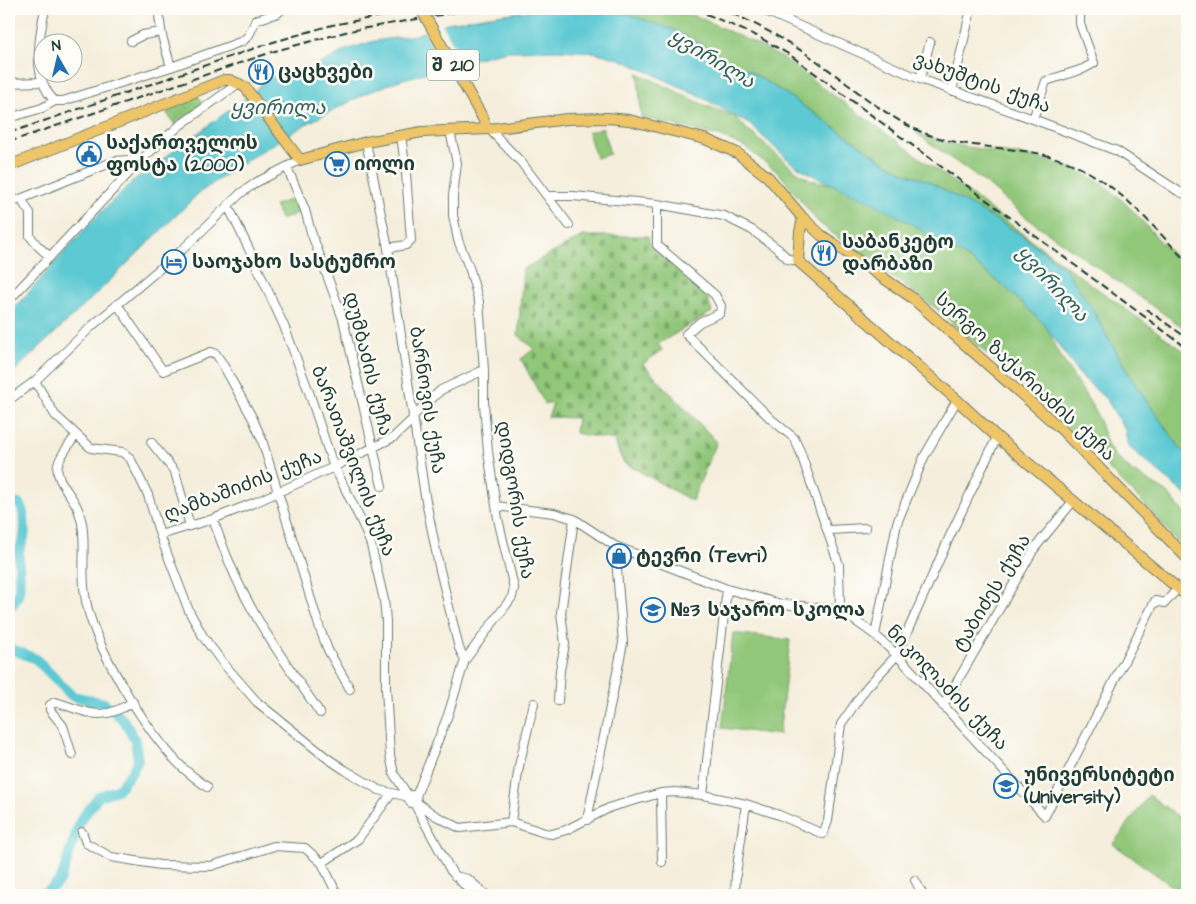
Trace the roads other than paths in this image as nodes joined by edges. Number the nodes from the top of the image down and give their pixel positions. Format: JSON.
{"nodes":[{"id":1,"x":45,"y":9,"type":"edge"},
{"id":2,"x":158,"y":9,"type":"edge"},
{"id":3,"x":282,"y":9,"type":"edge"},
{"id":4,"x":421,"y":9,"type":"edge"},
{"id":5,"x":761,"y":9,"type":"edge"},
{"id":6,"x":790,"y":9,"type":"edge"},
{"id":7,"x":971,"y":9,"type":"edge"},
{"id":8,"x":1080,"y":9,"type":"edge"},
{"id":9,"x":787,"y":19,"type":"junction"},
{"id":10,"x":42,"y":32,"type":"edge"},
{"id":11,"x":161,"y":32,"type":"junction"},
{"id":12,"x":131,"y":41,"type":"dead end"},
{"id":13,"x":930,"y":42,"type":"dead end"},
{"id":14,"x":171,"y":66,"type":"junction"},
{"id":15,"x":920,"y":79,"type":"junction"},
{"id":16,"x":42,"y":82,"type":"joint"},
{"id":17,"x":9,"y":83,"type":"edge"},
{"id":18,"x":242,"y":85,"type":"junction"},
{"id":19,"x":952,"y":91,"type":"junction"},
{"id":20,"x":55,"y":101,"type":"junction"},
{"id":21,"x":9,"y":118,"type":"edge"},
{"id":22,"x":1033,"y":119,"type":"junction"},
{"id":23,"x":487,"y":125,"type":"junction"},
{"id":24,"x":450,"y":131,"type":"junction"},
{"id":25,"x":401,"y":135,"type":"junction"},
{"id":26,"x":366,"y":142,"type":"junction"},
{"id":27,"x":142,"y":159,"type":"junction"},
{"id":28,"x":300,"y":160,"type":"junction"},
{"id":29,"x":9,"y":166,"type":"edge"},
{"id":30,"x":287,"y":167,"type":"junction"},
{"id":31,"x":1187,"y":195,"type":"edge"},
{"id":32,"x":548,"y":196,"type":"junction"},
{"id":33,"x":9,"y":197,"type":"edge"},
{"id":34,"x":23,"y":198,"type":"junction"},
{"id":35,"x":657,"y":204,"type":"junction"},
{"id":36,"x":228,"y":206,"type":"junction"},
{"id":37,"x":804,"y":218,"type":"junction"},
{"id":38,"x":569,"y":225,"type":"dead end"},
{"id":39,"x":388,"y":248,"type":"junction"},
{"id":40,"x":50,"y":257,"type":"junction"},
{"id":41,"x":798,"y":261,"type":"junction"},
{"id":42,"x":9,"y":300,"type":"edge"},
{"id":43,"x":117,"y":304,"type":"junction"},
{"id":44,"x":484,"y":370,"type":"junction"},
{"id":45,"x":34,"y":381,"type":"junction"},
{"id":46,"x":9,"y":400,"type":"edge"},
{"id":47,"x":958,"y":400,"type":"junction"},
{"id":48,"x":413,"y":417,"type":"junction"},
{"id":49,"x":76,"y":435,"type":"junction"},
{"id":50,"x":997,"y":437,"type":"junction"},
{"id":51,"x":151,"y":442,"type":"dead end"},
{"id":52,"x":373,"y":449,"type":"junction"},
{"id":53,"x":334,"y":467,"type":"junction"},
{"id":54,"x":382,"y":486,"type":"dead end"},
{"id":55,"x":277,"y":493,"type":"junction"},
{"id":56,"x":1074,"y":500,"type":"junction"},
{"id":57,"x":496,"y":506,"type":"junction"},
{"id":58,"x":213,"y":519,"type":"junction"},
{"id":59,"x":574,"y":519,"type":"junction"},
{"id":60,"x":190,"y":526,"type":"junction"},
{"id":61,"x":866,"y":528,"type":"dead end"},
{"id":62,"x":828,"y":530,"type":"junction"},
{"id":63,"x":160,"y":535,"type":"junction"},
{"id":64,"x":616,"y":546,"type":"junction"},
{"id":65,"x":1187,"y":558,"type":"edge"},
{"id":66,"x":727,"y":588,"type":"junction"},
{"id":67,"x":1178,"y":588,"type":"junction"},
{"id":68,"x":1187,"y":596,"type":"edge"},
{"id":69,"x":840,"y":610,"type":"junction"},
{"id":70,"x":875,"y":635,"type":"junction"},
{"id":71,"x":897,"y":654,"type":"junction"},
{"id":72,"x":465,"y":660,"type":"junction"},
{"id":73,"x":350,"y":689,"type":"dead end"},
{"id":74,"x":558,"y":701,"type":"dead end"},
{"id":75,"x":133,"y":702,"type":"junction"},
{"id":76,"x":534,"y":703,"type":"dead end"},
{"id":77,"x":943,"y":706,"type":"junction"},
{"id":78,"x":320,"y":714,"type":"dead end"},
{"id":79,"x":72,"y":755,"type":"dead end"},
{"id":80,"x":207,"y":787,"type":"dead end"},
{"id":81,"x":392,"y":793,"type":"junction"},
{"id":82,"x":662,"y":793,"type":"junction"},
{"id":83,"x":703,"y":795,"type":"junction"},
{"id":84,"x":413,"y":799,"type":"junction"},
{"id":85,"x":746,"y":804,"type":"junction"},
{"id":86,"x":587,"y":820,"type":"junction"},
{"id":87,"x":511,"y":822,"type":"junction"},
{"id":88,"x":82,"y":832,"type":"dead end"},
{"id":89,"x":662,"y":862,"type":"dead end"},
{"id":90,"x":322,"y":863,"type":"junction"},
{"id":91,"x":454,"y":876,"type":"junction"},
{"id":92,"x":915,"y":880,"type":"dead end"},
{"id":93,"x":335,"y":895,"type":"edge"},
{"id":94,"x":474,"y":895,"type":"edge"},
{"id":95,"x":486,"y":895,"type":"edge"},
{"id":96,"x":735,"y":895,"type":"edge"},
{"id":97,"x":923,"y":895,"type":"edge"}],
"edges":[{"from":1,"to":10,"type":"street"},
{"from":2,"to":11,"type":"street"},
{"from":3,"to":14,"type":"street"},
{"from":4,"to":23,"type":"main road","number":"შ 210","bridge":true},
{"from":5,"to":9,"type":"street","name":"ვახუშტის ქუჩა"},
{"from":6,"to":9,"type":"street"},
{"from":7,"to":19,"type":"street"},
{"from":8,"to":22,"type":"street"},
{"from":9,"to":15,"type":"street","name":"ვახუშტის ქუჩა"},
{"from":11,"to":12,"type":"street"},
{"from":11,"to":14,"type":"street"},
{"from":13,"to":15,"type":"street"},
{"from":14,"to":20,"type":"street"},
{"from":15,"to":19,"type":"street","name":"ვახუშტის ქუჩა"},
{"from":16,"to":17,"type":"street"},
{"from":16,"to":20,"type":"street"},
{"from":18,"to":27,"type":"street"},
{"from":18,"to":28,"type":"main road"},
{"from":18,"to":29,"type":"main road"},
{"from":19,"to":22,"type":"street","name":"ვახუშტის ქუჩა"},
{"from":20,"to":21,"type":"street"},
{"from":22,"to":31,"type":"street","name":"ვახუშტის ქუჩა"},
{"from":23,"to":24,"type":"main road","name":"სერგო ზაქარიაძის ქუჩა"},
{"from":23,"to":32,"type":"street"},
{"from":23,"to":37,"type":"main road","name":"სერგო ზაქარიაძის ქუჩა"},
{"from":24,"to":25,"type":"main road","name":"სერგო ზაქარიაძის ქუჩა"},
{"from":24,"to":44,"type":"street","name":"დიდგორის ქუჩა"},
{"from":25,"to":26,"type":"main road","name":"სერგო ზაქარიაძის ქუჩა"},
{"from":25,"to":39,"type":"street"},
{"from":26,"to":28,"type":"main road","name":"სერგო ზაქარიაძის ქუჩა"},
{"from":26,"to":39,"type":"street","name":"ბარნოვის ქუჩა"},
{"from":27,"to":34,"type":"street"},
{"from":27,"to":40,"type":"street"},
{"from":28,"to":30,"type":"street"},
{"from":30,"to":36,"type":"street"},
{"from":30,"to":52,"type":"street","name":"დუმბაძის ქუჩა"},
{"from":32,"to":35,"type":"street"},
{"from":32,"to":38,"type":"street"},
{"from":33,"to":34,"type":"street"},
{"from":34,"to":40,"type":"street"},
{"from":35,"to":41,"type":"street"},
{"from":35,"to":62,"type":"street"},
{"from":36,"to":43,"type":"street"},
{"from":36,"to":53,"type":"street","name":"ბარათაშვილის ქუჩა"},
{"from":37,"to":41,"type":"main road"},
{"from":37,"to":65,"type":"main road","name":"სერგო ზაქარიაძის ქუჩა"},
{"from":39,"to":48,"type":"street","name":"ბარნოვის ქუჩა"},
{"from":40,"to":42,"type":"street"},
{"from":41,"to":47,"type":"main road"},
{"from":43,"to":45,"type":"street"},
{"from":43,"to":55,"type":"street"},
{"from":44,"to":48,"type":"street","name":"ღამბაშიძის ქუჩა"},
{"from":44,"to":57,"type":"street","name":"დიდგორის ქუჩა"},
{"from":45,"to":46,"type":"street"},
{"from":45,"to":49,"type":"street"},
{"from":47,"to":50,"type":"main road"},
{"from":47,"to":70,"type":"street"},
{"from":48,"to":52,"type":"street","name":"ღამბაშიძის ქუჩა"},
{"from":48,"to":72,"type":"street","name":"ბარნოვის ქუჩა"},
{"from":49,"to":63,"type":"street"},
{"from":49,"to":75,"type":"street"},
{"from":50,"to":56,"type":"main road"},
{"from":50,"to":71,"type":"street"},
{"from":51,"to":60,"type":"street"},
{"from":52,"to":53,"type":"street","name":"ღამბაშიძის ქუჩა"},
{"from":52,"to":54,"type":"street","name":"დუმბაძის ქუჩა"},
{"from":53,"to":55,"type":"street","name":"ღამბაშიძის ქუჩა"},
{"from":53,"to":84,"type":"street","name":"ბარათაშვილის ქუჩა"},
{"from":55,"to":58,"type":"street","name":"ღამბაშიძის ქუჩა"},
{"from":55,"to":73,"type":"street"},
{"from":56,"to":67,"type":"main road"},
{"from":56,"to":77,"type":"street","name":"ტაბიძეს ქუჩა"},
{"from":57,"to":59,"type":"street","name":"ნიკოლაძის ქუჩა"},
{"from":57,"to":72,"type":"street","name":"დიდგორის ქუჩა"},
{"from":58,"to":60,"type":"street","name":"ღამბაშიძის ქუჩა"},
{"from":58,"to":78,"type":"street"},
{"from":59,"to":64,"type":"street","name":"ნიკოლაძის ქუჩა"},
{"from":59,"to":74,"type":"street"},
{"from":60,"to":63,"type":"street","name":"ღამბაშიძის ქუჩა"},
{"from":61,"to":62,"type":"street"},
{"from":62,"to":69,"type":"street"},
{"from":63,"to":81,"type":"street"},
{"from":64,"to":66,"type":"street","name":"ნიკოლაძის ქუჩა"},
{"from":64,"to":86,"type":"street"},
{"from":66,"to":69,"type":"street","name":"ნიკოლაძის ქუჩა"},
{"from":66,"to":83,"type":"street"},
{"from":67,"to":68,"type":"main road"},
{"from":67,"to":77,"type":"street","name":"ნიკოლაძის ქუჩა"},
{"from":69,"to":70,"type":"street","name":"ნიკოლაძის ქუჩა"},
{"from":70,"to":71,"type":"street","name":"ნიკოლაძის ქუჩა"},
{"from":71,"to":77,"type":"street","name":"ნიკოლაძის ქუჩა"},
{"from":71,"to":85,"type":"street"},
{"from":72,"to":84,"type":"street","name":"დიდგორის ქუჩა"},
{"from":75,"to":79,"type":"street"},
{"from":75,"to":80,"type":"street"},
{"from":76,"to":87,"type":"street"},
{"from":81,"to":84,"type":"street"},
{"from":81,"to":90,"type":"street"},
{"from":82,"to":83,"type":"street"},
{"from":82,"to":86,"type":"street"},
{"from":82,"to":89,"type":"street"},
{"from":83,"to":85,"type":"street"},
{"from":84,"to":87,"type":"street"},
{"from":84,"to":91,"type":"street","name":"ბარათაშვილის ქუჩა"},
{"from":85,"to":96,"type":"street"},
{"from":86,"to":87,"type":"street"},
{"from":88,"to":90,"type":"street"},
{"from":90,"to":93,"type":"street"},
{"from":91,"to":94,"type":"street","name":"ბარათაშვილის ქუჩა"},
{"from":91,"to":95,"type":"street"},
{"from":92,"to":97,"type":"street"}]}
